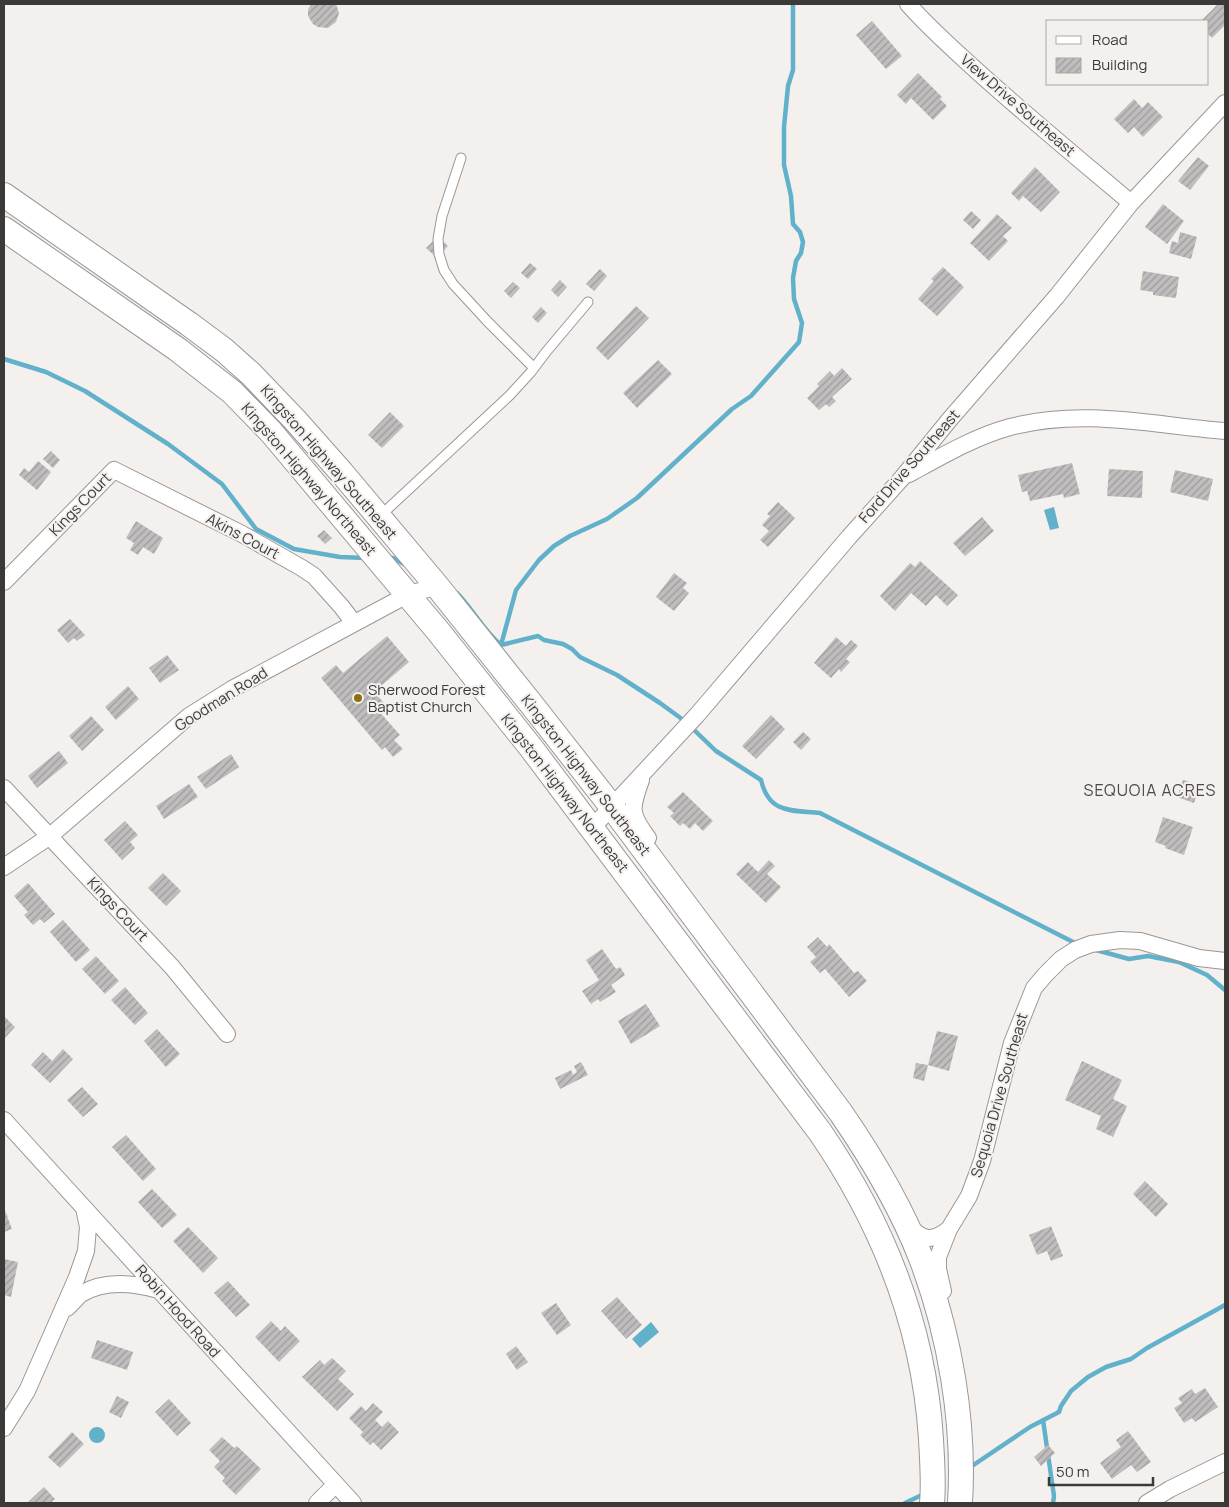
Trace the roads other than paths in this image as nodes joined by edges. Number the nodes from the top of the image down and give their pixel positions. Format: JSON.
{"nodes":[{"id":1,"x":908,"y":4,"type":"edge"},
{"id":2,"x":1225,"y":103,"type":"edge"},
{"id":3,"x":460,"y":158,"type":"dead end"},
{"id":4,"x":4,"y":195,"type":"edge"},
{"id":5,"x":1132,"y":203,"type":"junction"},
{"id":6,"x":4,"y":229,"type":"edge"},
{"id":7,"x":588,"y":302,"type":"dead end"},
{"id":8,"x":534,"y":368,"type":"junction"},
{"id":9,"x":1225,"y":431,"type":"edge"},
{"id":10,"x":114,"y":470,"type":"joint"},
{"id":11,"x":902,"y":478,"type":"junction"},
{"id":12,"x":379,"y":517,"type":"junction"},
{"id":13,"x":4,"y":582,"type":"edge"},
{"id":14,"x":437,"y":586,"type":"junction"},
{"id":15,"x":407,"y":595,"type":"junction"},
{"id":16,"x":354,"y":623,"type":"junction"},
{"id":17,"x":644,"y":771,"type":"junction"},
{"id":18,"x":4,"y":788,"type":"edge"},
{"id":19,"x":612,"y":807,"type":"junction"},
{"id":20,"x":592,"y":828,"type":"junction"},
{"id":21,"x":50,"y":836,"type":"junction"},
{"id":22,"x":4,"y":867,"type":"edge"},
{"id":23,"x":712,"y":941,"type":"junction"},
{"id":24,"x":1225,"y":961,"type":"edge"},
{"id":25,"x":227,"y":1034,"type":"dead end"},
{"id":26,"x":4,"y":1120,"type":"edge"},
{"id":27,"x":84,"y":1208,"type":"junction"},
{"id":28,"x":904,"y":1222,"type":"junction"},
{"id":29,"x":950,"y":1229,"type":"junction"},
{"id":30,"x":159,"y":1290,"type":"junction"},
{"id":31,"x":60,"y":1316,"type":"junction"},
{"id":32,"x":958,"y":1412,"type":"junction"},
{"id":33,"x":4,"y":1428,"type":"edge"},
{"id":34,"x":1225,"y":1462,"type":"edge"},
{"id":35,"x":336,"y":1484,"type":"junction"},
{"id":36,"x":933,"y":1494,"type":"edge"},
{"id":37,"x":960,"y":1498,"type":"edge"},
{"id":38,"x":317,"y":1503,"type":"edge"},
{"id":39,"x":353,"y":1503,"type":"edge"},
{"id":40,"x":1147,"y":1503,"type":"edge"}],
"edges":[{"from":1,"to":5,"type":"street","name":"View Drive Southeast"},
{"from":2,"to":5,"type":"street","name":"Ford Drive Southeast"},
{"from":3,"to":8,"type":"lane"},
{"from":4,"to":12,"type":"main road","name":"Kingston Highway Southeast"},
{"from":5,"to":11,"type":"street","name":"Ford Drive Southeast"},
{"from":6,"to":15,"type":"main road","name":"Kingston Highway Northeast"},
{"from":7,"to":8,"type":"lane"},
{"from":8,"to":12,"type":"lane"},
{"from":9,"to":11,"type":"street"},
{"from":10,"to":13,"type":"street","name":"Kings Court"},
{"from":10,"to":16,"type":"street","name":"Akins Court"},
{"from":11,"to":17,"type":"street","name":"Ford Drive Southeast"},
{"from":12,"to":14,"type":"main road","name":"Kingston Highway Southeast"},
{"from":14,"to":15,"type":"street","name":"Goodman Road"},
{"from":14,"to":19,"type":"main road","name":"Kingston Highway Southeast"},
{"from":15,"to":16,"type":"street","name":"Goodman Road"},
{"from":15,"to":20,"type":"main road","name":"Kingston Highway Northeast"},
{"from":16,"to":21,"type":"street","name":"Goodman Road"},
{"from":17,"to":19,"type":"street","name":"Ford Drive Southeast"},
{"from":17,"to":23,"type":"street"},
{"from":18,"to":21,"type":"street","name":"Kings Court"},
{"from":19,"to":20,"type":"street","name":"Ford Drive Southeast"},
{"from":19,"to":23,"type":"main road","name":"Kingston Highway Southeast"},
{"from":20,"to":36,"type":"main road","name":"Kingston Highway Northeast"},
{"from":21,"to":22,"type":"street","name":"Goodman Road"},
{"from":21,"to":25,"type":"street","name":"Kings Court"},
{"from":23,"to":28,"type":"main road","name":"Kingston Highway Southeast"},
{"from":24,"to":29,"type":"street","name":"Sequoia Drive Southeast"},
{"from":26,"to":27,"type":"street","name":"Robin Hood Road"},
{"from":27,"to":30,"type":"street","name":"Robin Hood Road"},
{"from":27,"to":31,"type":"street"},
{"from":28,"to":29,"type":"street"},
{"from":28,"to":32,"type":"main road","name":"Kingston Highway Southeast"},
{"from":29,"to":32,"type":"street","name":"Sequoia Drive Southeast"},
{"from":30,"to":31,"type":"street"},
{"from":30,"to":35,"type":"street","name":"Robin Hood Road"},
{"from":31,"to":33,"type":"street"},
{"from":32,"to":37,"type":"main road","name":"Kingston Highway Southeast"},
{"from":34,"to":40,"type":"street"},
{"from":35,"to":38,"type":"street"},
{"from":35,"to":39,"type":"street","name":"Robin Hood Road"}]}
